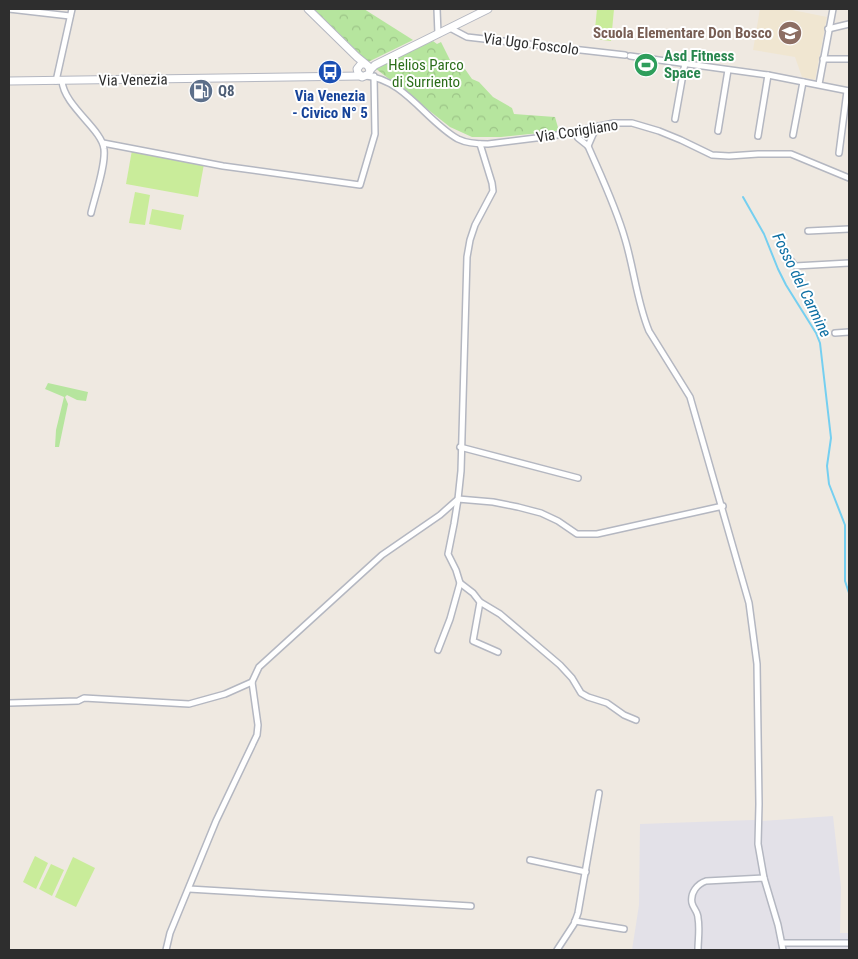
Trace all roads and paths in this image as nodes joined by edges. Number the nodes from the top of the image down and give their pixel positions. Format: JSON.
{"nodes":[{"id":1,"x":9,"y":9,"type":"edge"},
{"id":2,"x":72,"y":9,"type":"edge"},
{"id":3,"x":308,"y":9,"type":"edge"},
{"id":4,"x":437,"y":9,"type":"edge"},
{"id":5,"x":487,"y":9,"type":"edge"},
{"id":6,"x":833,"y":9,"type":"edge"},
{"id":7,"x":70,"y":16,"type":"junction"},
{"id":8,"x":849,"y":24,"type":"edge"},
{"id":9,"x":450,"y":28,"type":"junction"},
{"id":10,"x":828,"y":30,"type":"junction"},
{"id":11,"x":436,"y":35,"type":"junction"},
{"id":12,"x":823,"y":59,"type":"junction"},
{"id":13,"x":849,"y":59,"type":"edge"},
{"id":14,"x":685,"y":63,"type":"junction"},
{"id":15,"x":366,"y":69,"type":"junction"},
{"id":16,"x":728,"y":70,"type":"junction"},
{"id":17,"x":768,"y":76,"type":"junction"},
{"id":18,"x":375,"y":77,"type":"junction"},
{"id":19,"x":59,"y":81,"type":"junction"},
{"id":20,"x":9,"y":82,"type":"edge"},
{"id":21,"x":803,"y":82,"type":"junction"},
{"id":22,"x":819,"y":84,"type":"junction"},
{"id":23,"x":848,"y":91,"type":"edge"},
{"id":24,"x":675,"y":119,"type":"dead end"},
{"id":25,"x":595,"y":130,"type":"dead end"},
{"id":26,"x":718,"y":131,"type":"dead end"},
{"id":27,"x":794,"y":135,"type":"dead end"},
{"id":28,"x":758,"y":136,"type":"dead end"},
{"id":29,"x":578,"y":138,"type":"dead end"},
{"id":30,"x":103,"y":143,"type":"junction"},
{"id":31,"x":480,"y":144,"type":"junction"},
{"id":32,"x":588,"y":146,"type":"junction"},
{"id":33,"x":839,"y":153,"type":"dead end"},
{"id":34,"x":849,"y":178,"type":"edge"},
{"id":35,"x":91,"y":213,"type":"dead end"},
{"id":36,"x":849,"y":229,"type":"edge"},
{"id":37,"x":808,"y":231,"type":"dead end"},
{"id":38,"x":789,"y":258,"type":"dead end"},
{"id":39,"x":849,"y":263,"type":"edge"},
{"id":40,"x":849,"y":332,"type":"edge"},
{"id":41,"x":835,"y":333,"type":"dead end"},
{"id":42,"x":460,"y":447,"type":"junction"},
{"id":43,"x":578,"y":478,"type":"dead end"},
{"id":44,"x":458,"y":499,"type":"junction"},
{"id":45,"x":722,"y":506,"type":"junction"},
{"id":46,"x":460,"y":583,"type":"junction"},
{"id":47,"x":480,"y":602,"type":"junction"},
{"id":48,"x":438,"y":650,"type":"dead end"},
{"id":49,"x":498,"y":652,"type":"dead end"},
{"id":50,"x":252,"y":682,"type":"junction"},
{"id":51,"x":9,"y":703,"type":"edge"},
{"id":52,"x":636,"y":720,"type":"dead end"},
{"id":53,"x":599,"y":793,"type":"dead end"},
{"id":54,"x":530,"y":860,"type":"dead end"},
{"id":55,"x":586,"y":872,"type":"junction"},
{"id":56,"x":764,"y":878,"type":"junction"},
{"id":57,"x":189,"y":889,"type":"junction"},
{"id":58,"x":471,"y":906,"type":"dead end"},
{"id":59,"x":575,"y":920,"type":"junction"},
{"id":60,"x":624,"y":929,"type":"dead end"},
{"id":61,"x":782,"y":943,"type":"junction"},
{"id":62,"x":849,"y":943,"type":"edge"},
{"id":63,"x":166,"y":950,"type":"edge"},
{"id":64,"x":557,"y":950,"type":"edge"},
{"id":65,"x":698,"y":950,"type":"edge"},
{"id":66,"x":783,"y":950,"type":"edge"}],
"edges":[{"from":1,"to":7,"type":"street"},
{"from":2,"to":7,"type":"street"},
{"from":3,"to":15,"type":"main road"},
{"from":4,"to":11,"type":"street"},
{"from":5,"to":9,"type":"main road"},
{"from":6,"to":10,"type":"street"},
{"from":7,"to":19,"type":"street"},
{"from":8,"to":10,"type":"street"},
{"from":9,"to":11,"type":"main road"},
{"from":9,"to":14,"type":"street","name":"Via Ugo Foscolo"},
{"from":10,"to":12,"type":"street"},
{"from":11,"to":15,"type":"main road"},
{"from":12,"to":13,"type":"street"},
{"from":12,"to":22,"type":"street"},
{"from":14,"to":16,"type":"street","name":"Via Ugo Foscolo"},
{"from":14,"to":24,"type":"street"},
{"from":15,"to":18,"type":"street"},
{"from":15,"to":19,"type":"main road","name":"Via Venezia"},
{"from":16,"to":17,"type":"street","name":"Via Ugo Foscolo"},
{"from":16,"to":26,"type":"street"},
{"from":17,"to":21,"type":"street","name":"Via Ugo Foscolo"},
{"from":17,"to":28,"type":"street"},
{"from":18,"to":30,"type":"street"},
{"from":18,"to":31,"type":"street","name":"Via Corigliano"},
{"from":19,"to":20,"type":"main road","name":"Via Venezia"},
{"from":19,"to":30,"type":"street"},
{"from":21,"to":22,"type":"street","name":"Via Ugo Foscolo"},
{"from":21,"to":27,"type":"street"},
{"from":22,"to":23,"type":"street","name":"Via Ugo Foscolo"},
{"from":23,"to":33,"type":"street"},
{"from":25,"to":32,"type":"street"},
{"from":29,"to":32,"type":"street"},
{"from":30,"to":35,"type":"street"},
{"from":31,"to":34,"type":"street","name":"Via Corigliano"},
{"from":31,"to":42,"type":"street"},
{"from":32,"to":45,"type":"street"},
{"from":36,"to":37,"type":"street"},
{"from":38,"to":39,"type":"street"},
{"from":40,"to":41,"type":"street"},
{"from":42,"to":43,"type":"street"},
{"from":42,"to":44,"type":"street"},
{"from":44,"to":45,"type":"street"},
{"from":44,"to":46,"type":"street"},
{"from":44,"to":50,"type":"street"},
{"from":45,"to":56,"type":"street"},
{"from":46,"to":47,"type":"street"},
{"from":46,"to":48,"type":"street"},
{"from":47,"to":49,"type":"street"},
{"from":47,"to":52,"type":"street"},
{"from":50,"to":51,"type":"street"},
{"from":50,"to":57,"type":"street"},
{"from":53,"to":55,"type":"street"},
{"from":54,"to":55,"type":"street"},
{"from":55,"to":59,"type":"street"},
{"from":56,"to":61,"type":"street"},
{"from":56,"to":65,"type":"street"},
{"from":57,"to":58,"type":"street"},
{"from":57,"to":63,"type":"street"},
{"from":59,"to":60,"type":"street"},
{"from":59,"to":64,"type":"street"},
{"from":61,"to":62,"type":"street"},
{"from":61,"to":66,"type":"street"}]}
